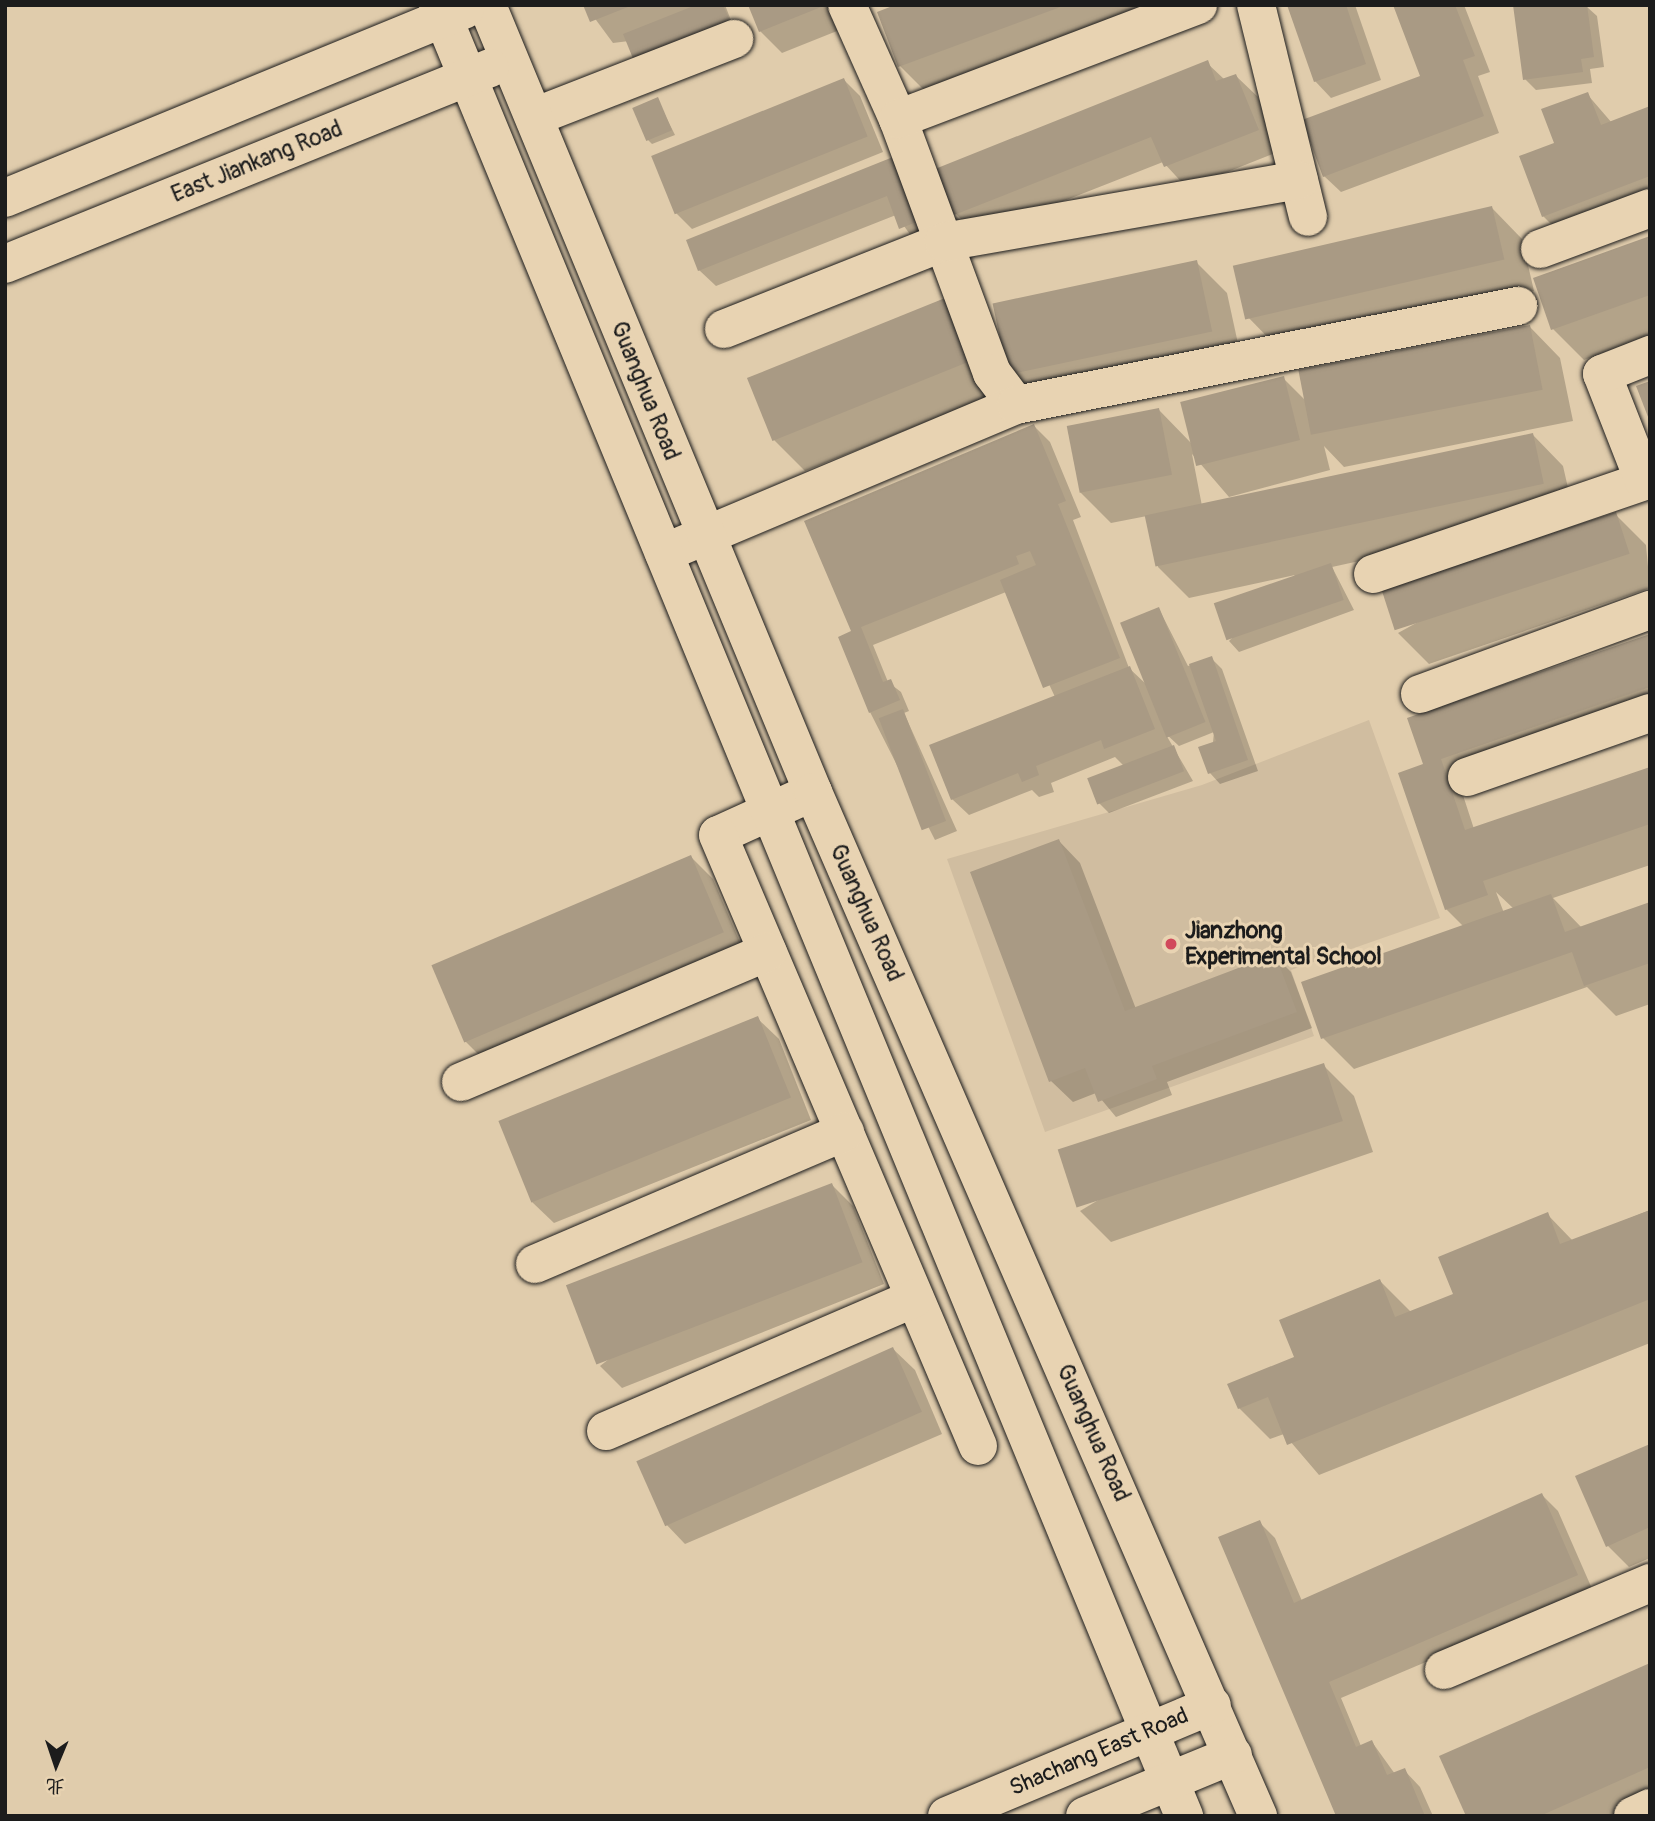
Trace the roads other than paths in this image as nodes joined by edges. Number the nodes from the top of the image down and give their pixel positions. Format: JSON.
{"nodes":[{"id":1,"x":487,"y":5,"type":"edge"},
{"id":2,"x":847,"y":5,"type":"edge"},
{"id":3,"x":1198,"y":5,"type":"edge"},
{"id":4,"x":1256,"y":5,"type":"edge"},
{"id":5,"x":452,"y":10,"type":"edge"},
{"id":6,"x":734,"y":39,"type":"dead end"},
{"id":7,"x":509,"y":59,"type":"junction"},
{"id":8,"x":468,"y":78,"type":"junction"},
{"id":9,"x":534,"y":117,"type":"junction"},
{"id":10,"x":898,"y":120,"type":"junction"},
{"id":11,"x":1299,"y":180,"type":"junction"},
{"id":12,"x":5,"y":198,"type":"edge"},
{"id":13,"x":1650,"y":208,"type":"edge"},
{"id":14,"x":1308,"y":216,"type":"dead end"},
{"id":15,"x":944,"y":242,"type":"junction"},
{"id":16,"x":1541,"y":249,"type":"dead end"},
{"id":17,"x":5,"y":264,"type":"edge"},
{"id":18,"x":1518,"y":306,"type":"dead end"},
{"id":19,"x":724,"y":329,"type":"dead end"},
{"id":20,"x":1650,"y":355,"type":"edge"},
{"id":21,"x":1016,"y":405,"type":"junction"},
{"id":22,"x":1648,"y":485,"type":"edge"},
{"id":23,"x":704,"y":536,"type":"junction"},
{"id":24,"x":664,"y":552,"type":"junction"},
{"id":25,"x":1373,"y":574,"type":"dead end"},
{"id":26,"x":1650,"y":610,"type":"edge"},
{"id":27,"x":1420,"y":694,"type":"dead end"},
{"id":28,"x":1650,"y":713,"type":"edge"},
{"id":29,"x":1467,"y":777,"type":"dead end"},
{"id":30,"x":813,"y":792,"type":"junction"},
{"id":31,"x":768,"y":813,"type":"junction"},
{"id":32,"x":768,"y":952,"type":"junction"},
{"id":33,"x":461,"y":1082,"type":"dead end"},
{"id":34,"x":845,"y":1132,"type":"junction"},
{"id":35,"x":535,"y":1264,"type":"dead end"},
{"id":36,"x":915,"y":1298,"type":"junction"},
{"id":37,"x":606,"y":1431,"type":"dead end"},
{"id":38,"x":978,"y":1446,"type":"dead end"},
{"id":39,"x":1650,"y":1583,"type":"edge"},
{"id":40,"x":1444,"y":1670,"type":"dead end"},
{"id":41,"x":1212,"y":1705,"type":"junction"},
{"id":42,"x":1148,"y":1732,"type":"junction"},
{"id":43,"x":1233,"y":1755,"type":"junction"},
{"id":44,"x":1168,"y":1781,"type":"junction"},
{"id":45,"x":1650,"y":1808,"type":"edge"},
{"id":46,"x":947,"y":1816,"type":"edge"},
{"id":47,"x":1085,"y":1816,"type":"edge"},
{"id":48,"x":1184,"y":1816,"type":"edge"},
{"id":49,"x":1258,"y":1816,"type":"edge"},
{"id":50,"x":1633,"y":1816,"type":"edge"}],
"edges":[{"from":1,"to":7,"type":"main road","name":"Guanghua Road"},
{"from":2,"to":10,"type":"main road"},
{"from":3,"to":10,"type":"main road"},
{"from":4,"to":11,"type":"main road"},
{"from":5,"to":8,"type":"main road","name":"Guanghua Road"},
{"from":5,"to":12,"type":"main road"},
{"from":6,"to":9,"type":"main road"},
{"from":7,"to":8,"type":"main road","name":"East Jiankang Road"},
{"from":7,"to":9,"type":"main road","name":"Guanghua Road"},
{"from":8,"to":17,"type":"main road","name":"East Jiankang Road"},
{"from":8,"to":24,"type":"main road","name":"Guanghua Road"},
{"from":9,"to":23,"type":"main road","name":"Guanghua Road"},
{"from":10,"to":15,"type":"main road"},
{"from":11,"to":14,"type":"main road"},
{"from":11,"to":15,"type":"main road"},
{"from":13,"to":16,"type":"main road"},
{"from":15,"to":19,"type":"main road"},
{"from":15,"to":21,"type":"main road"},
{"from":18,"to":21,"type":"main road"},
{"from":20,"to":22,"type":"main road"},
{"from":21,"to":23,"type":"main road"},
{"from":22,"to":25,"type":"main road"},
{"from":23,"to":24,"type":"main road"},
{"from":23,"to":30,"type":"main road","name":"Guanghua Road"},
{"from":24,"to":31,"type":"main road","name":"Guanghua Road"},
{"from":26,"to":27,"type":"main road"},
{"from":28,"to":29,"type":"main road"},
{"from":30,"to":31,"type":"main road"},
{"from":30,"to":41,"type":"main road","name":"Guanghua Road"},
{"from":31,"to":32,"type":"main road"},
{"from":31,"to":42,"type":"main road","name":"Guanghua Road"},
{"from":32,"to":33,"type":"main road"},
{"from":32,"to":34,"type":"main road"},
{"from":34,"to":35,"type":"main road"},
{"from":34,"to":36,"type":"main road"},
{"from":36,"to":37,"type":"main road"},
{"from":36,"to":38,"type":"main road"},
{"from":39,"to":40,"type":"main road"},
{"from":41,"to":42,"type":"main road","name":"Shachang East Road"},
{"from":41,"to":43,"type":"main road","name":"Guanghua Road"},
{"from":42,"to":44,"type":"main road","name":"Guanghua Road"},
{"from":42,"to":46,"type":"main road","name":"Shachang East Road"},
{"from":43,"to":44,"type":"main road"},
{"from":43,"to":49,"type":"main road","name":"Guanghua Road"},
{"from":44,"to":47,"type":"main road"},
{"from":44,"to":48,"type":"main road","name":"Guanghua Road"},
{"from":45,"to":50,"type":"main road"}]}
